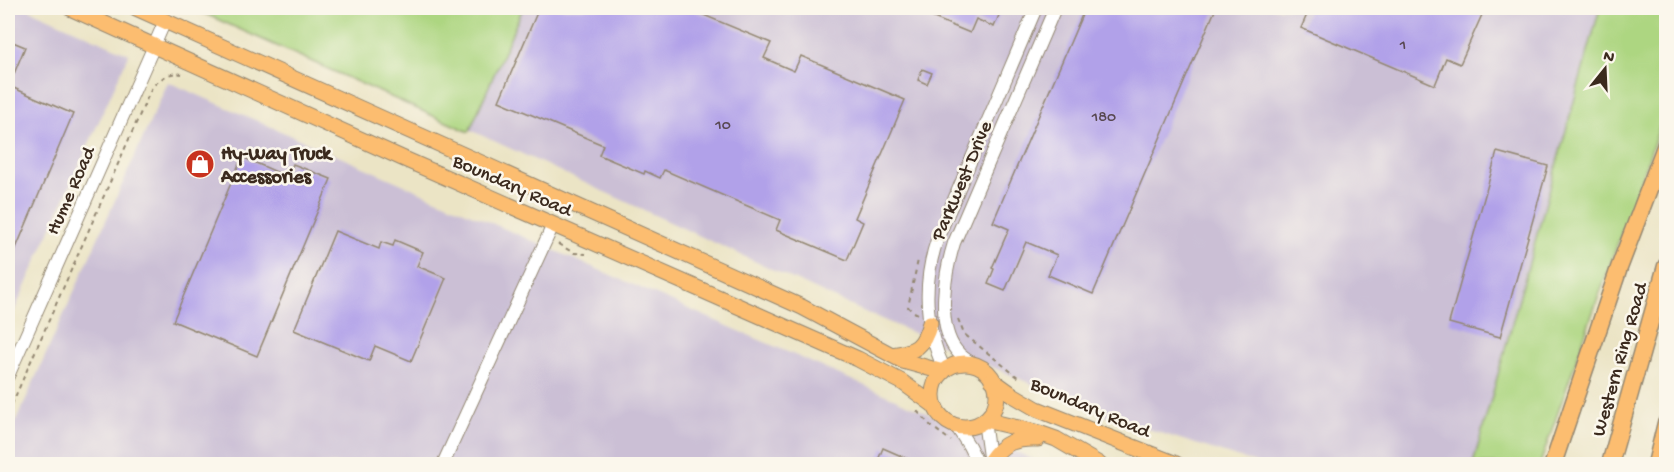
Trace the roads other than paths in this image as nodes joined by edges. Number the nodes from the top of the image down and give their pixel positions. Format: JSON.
{"nodes":[{"id":1,"x":70,"y":8,"type":"edge"},
{"id":2,"x":136,"y":8,"type":"edge"},
{"id":3,"x":1036,"y":8,"type":"edge"},
{"id":4,"x":1055,"y":8,"type":"edge"},
{"id":5,"x":165,"y":21,"type":"junction"},
{"id":6,"x":155,"y":45,"type":"junction"},
{"id":7,"x":1006,"y":79,"type":"junction"},
{"id":8,"x":1021,"y":85,"type":"junction"},
{"id":9,"x":1666,"y":144,"type":"edge"},
{"id":10,"x":550,"y":232,"type":"junction"},
{"id":11,"x":1666,"y":266,"type":"edge"},
{"id":12,"x":930,"y":323,"type":"junction"},
{"id":13,"x":892,"y":355,"type":"junction"},
{"id":14,"x":975,"y":365,"type":"junction"},
{"id":15,"x":944,"y":371,"type":"junction"},
{"id":16,"x":8,"y":376,"type":"edge"},
{"id":17,"x":992,"y":380,"type":"junction"},
{"id":18,"x":935,"y":406,"type":"junction"},
{"id":19,"x":985,"y":421,"type":"junction"},
{"id":20,"x":1666,"y":423,"type":"edge"},
{"id":21,"x":956,"y":426,"type":"junction"},
{"id":22,"x":1056,"y":439,"type":"junction"},
{"id":23,"x":986,"y":463,"type":"edge"},
{"id":24,"x":443,"y":465,"type":"edge"},
{"id":25,"x":1099,"y":465,"type":"edge"},
{"id":26,"x":1176,"y":465,"type":"edge"},
{"id":27,"x":1553,"y":465,"type":"edge"},
{"id":28,"x":1610,"y":465,"type":"edge"},
{"id":29,"x":1656,"y":465,"type":"edge"}],
"edges":[{"from":1,"to":6,"type":"main road","name":"Boundary Road"},
{"from":2,"to":5,"type":"main road","name":"Boundary Road"},
{"from":3,"to":7,"type":"street","name":"Parkwest Drive"},
{"from":4,"to":8,"type":"street","name":"Parkwest Drive"},
{"from":5,"to":6,"type":"street","name":"Hume Road"},
{"from":5,"to":13,"type":"main road","name":"Boundary Road"},
{"from":6,"to":10,"type":"main road","name":"Boundary Road"},
{"from":6,"to":16,"type":"street","name":"Hume Road"},
{"from":7,"to":8,"type":"street"},
{"from":7,"to":12,"type":"street","name":"Parkwest Drive"},
{"from":8,"to":14,"type":"street","name":"Parkwest Drive"},
{"from":9,"to":27,"type":"highway"},
{"from":10,"to":18,"type":"main road","name":"Boundary Road"},
{"from":10,"to":24,"type":"street"},
{"from":11,"to":28,"type":"highway","name":"Western Ring Road"},
{"from":12,"to":13,"type":"main road"},
{"from":12,"to":15,"type":"street","name":"Parkwest Drive"},
{"from":13,"to":15,"type":"main road","name":"Boundary Road"},
{"from":14,"to":15,"type":"main road"},
{"from":14,"to":17,"type":"main road"},
{"from":15,"to":18,"type":"main road"},
{"from":17,"to":19,"type":"main road"},
{"from":17,"to":26,"type":"main road","name":"Boundary Road"},
{"from":18,"to":21,"type":"main road"},
{"from":19,"to":21,"type":"main road"},
{"from":19,"to":22,"type":"main road"},
{"from":19,"to":23,"type":"street"},
{"from":20,"to":29,"type":"highway"},
{"from":21,"to":23,"type":"street"},
{"from":22,"to":23,"type":"main road"},
{"from":22,"to":25,"type":"main road"}]}
